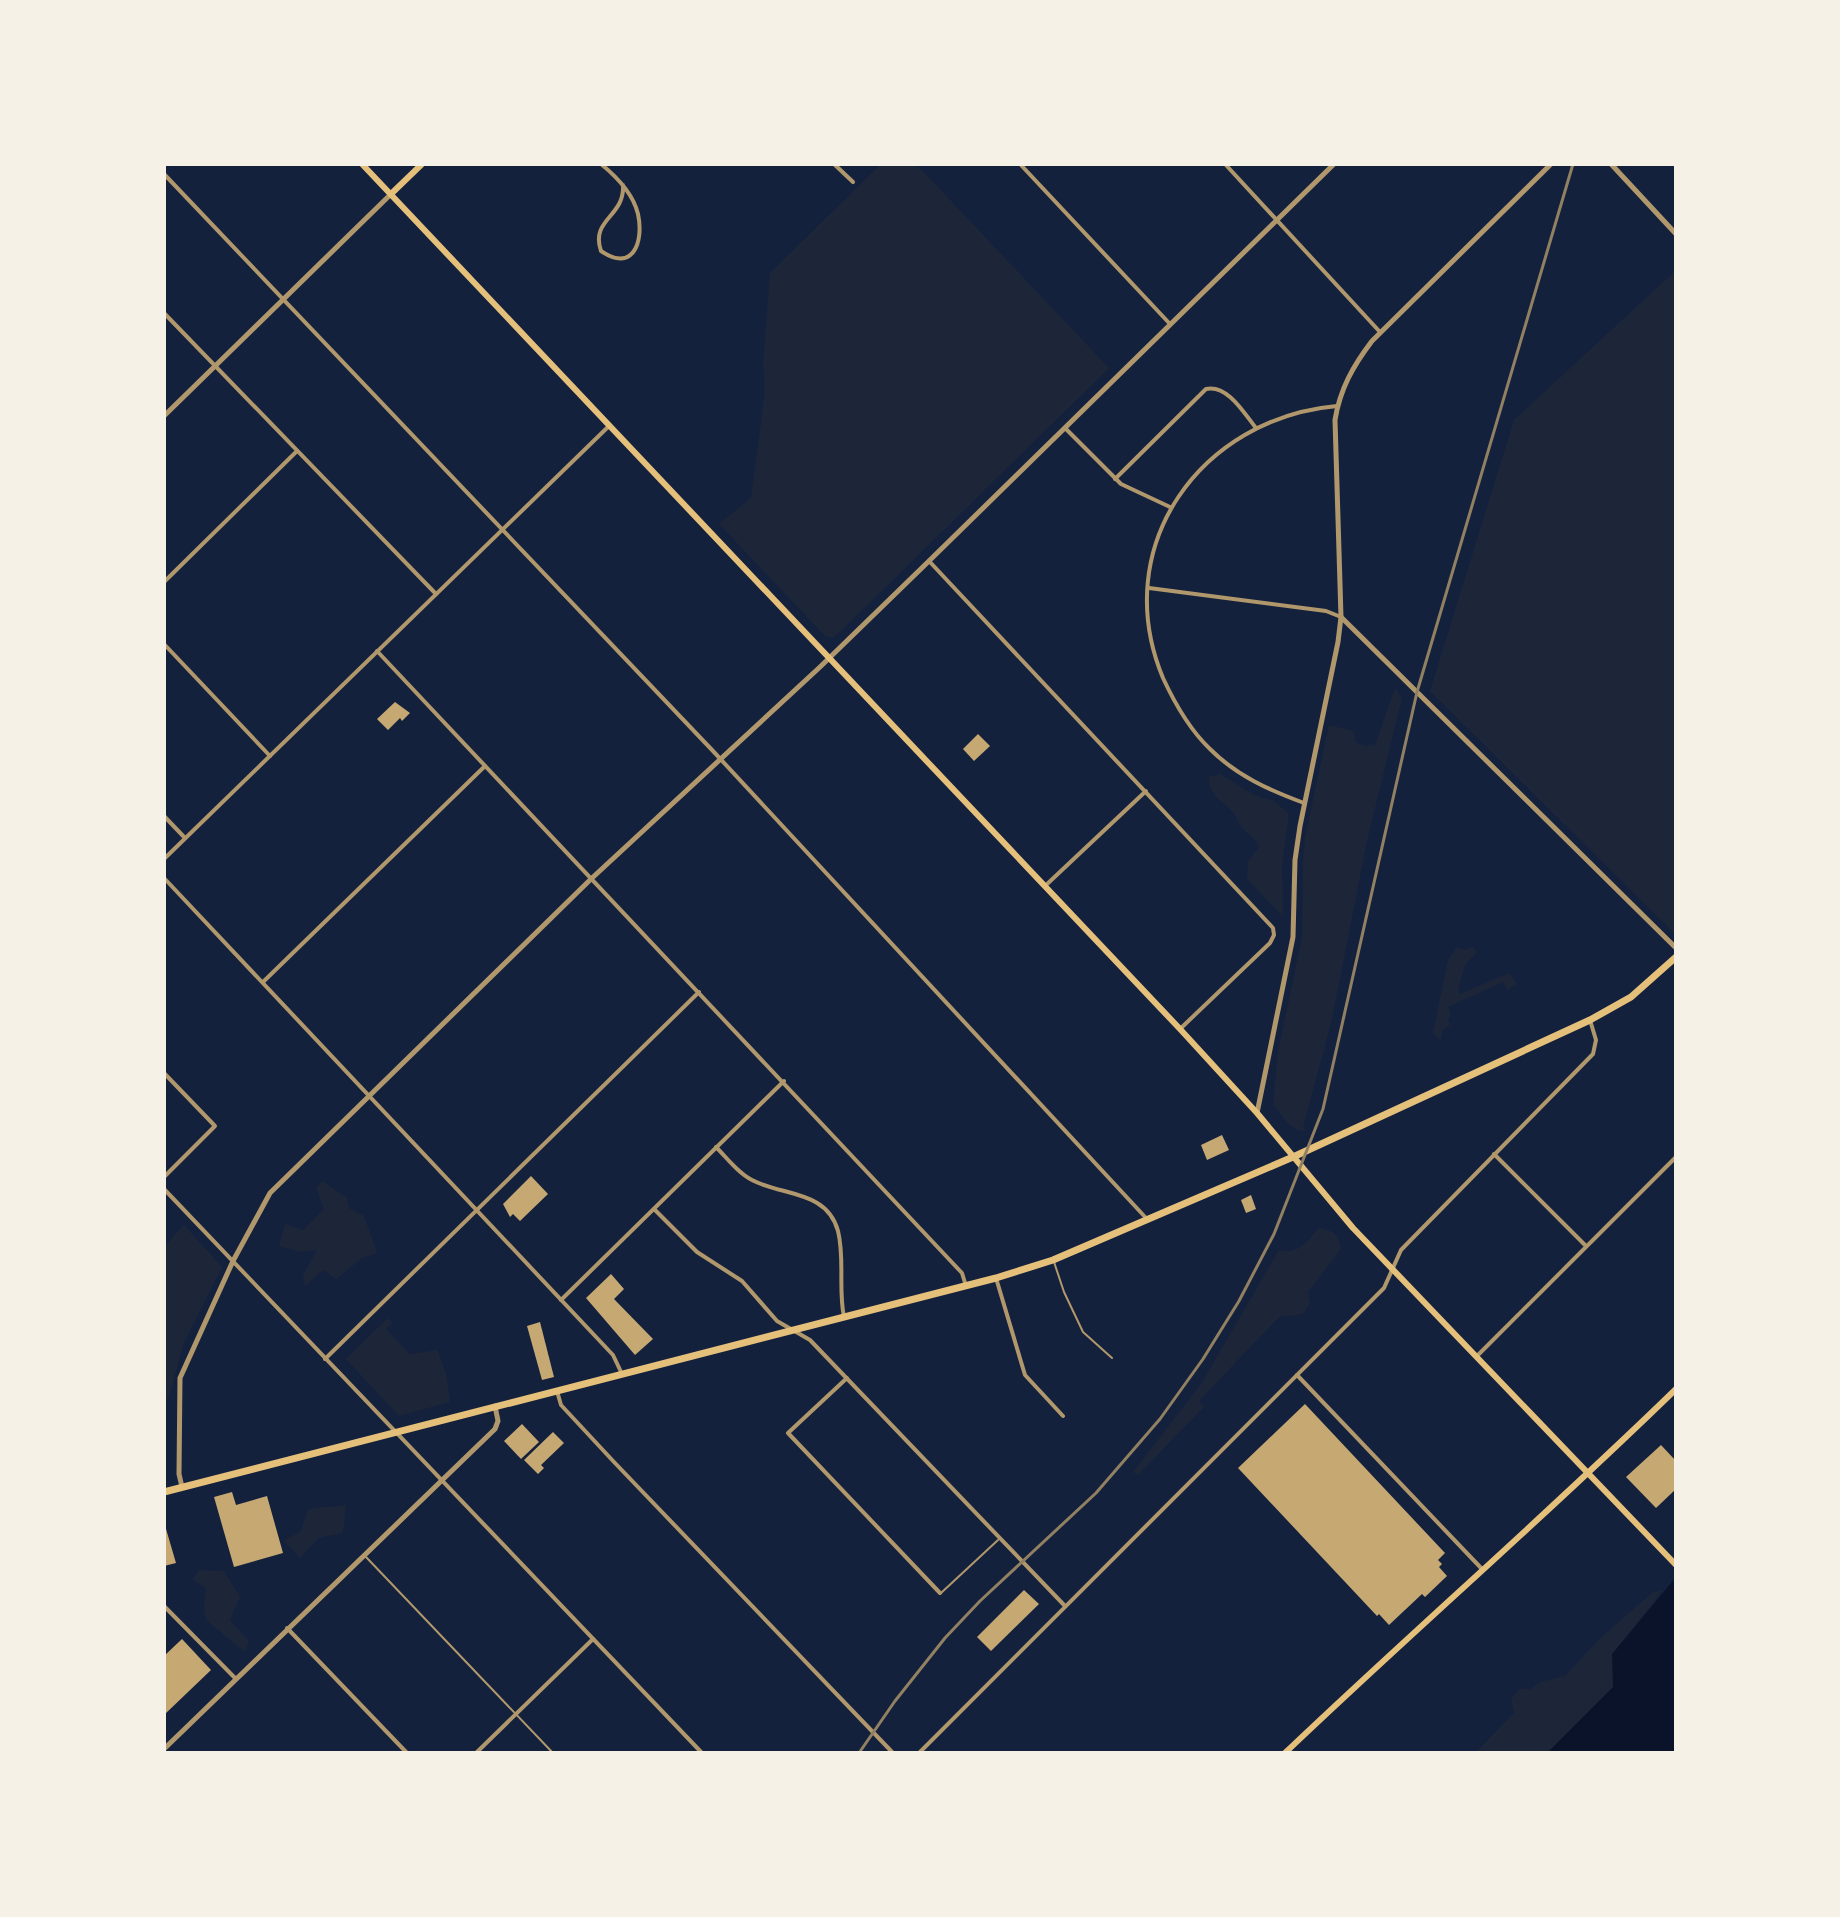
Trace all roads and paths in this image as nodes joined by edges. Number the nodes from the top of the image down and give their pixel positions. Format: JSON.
{"nodes":[{"id":1,"x":362,"y":164,"type":"edge"},
{"id":2,"x":422,"y":164,"type":"edge"},
{"id":3,"x":601,"y":164,"type":"edge"},
{"id":4,"x":834,"y":164,"type":"edge"},
{"id":5,"x":1020,"y":164,"type":"edge"},
{"id":6,"x":1225,"y":164,"type":"edge"},
{"id":7,"x":1334,"y":164,"type":"edge"},
{"id":8,"x":1551,"y":164,"type":"edge"},
{"id":9,"x":1611,"y":164,"type":"edge"},
{"id":10,"x":164,"y":174,"type":"edge"},
{"id":11,"x":853,"y":182,"type":"dead end"},
{"id":12,"x":623,"y":185,"type":"junction"},
{"id":13,"x":391,"y":194,"type":"junction"},
{"id":14,"x":1277,"y":220,"type":"junction"},
{"id":15,"x":1676,"y":234,"type":"edge"},
{"id":16,"x":283,"y":300,"type":"junction"},
{"id":17,"x":164,"y":313,"type":"edge"},
{"id":18,"x":1170,"y":324,"type":"junction"},
{"id":19,"x":1380,"y":332,"type":"junction"},
{"id":20,"x":215,"y":366,"type":"junction"},
{"id":21,"x":1337,"y":406,"type":"junction"},
{"id":22,"x":164,"y":416,"type":"edge"},
{"id":23,"x":611,"y":424,"type":"junction"},
{"id":24,"x":1065,"y":428,"type":"junction"},
{"id":25,"x":1256,"y":428,"type":"junction"},
{"id":26,"x":297,"y":451,"type":"junction"},
{"id":27,"x":1115,"y":479,"type":"junction"},
{"id":28,"x":1170,"y":507,"type":"junction"},
{"id":29,"x":503,"y":530,"type":"junction"},
{"id":30,"x":929,"y":561,"type":"junction"},
{"id":31,"x":164,"y":582,"type":"edge"},
{"id":32,"x":1149,"y":588,"type":"junction"},
{"id":33,"x":436,"y":594,"type":"junction"},
{"id":34,"x":1341,"y":617,"type":"junction"},
{"id":35,"x":164,"y":644,"type":"edge"},
{"id":36,"x":377,"y":651,"type":"junction"},
{"id":37,"x":829,"y":657,"type":"junction"},
{"id":38,"x":270,"y":756,"type":"junction"},
{"id":39,"x":720,"y":759,"type":"junction"},
{"id":40,"x":485,"y":766,"type":"junction"},
{"id":41,"x":1146,"y":791,"type":"junction"},
{"id":42,"x":1304,"y":803,"type":"junction"},
{"id":43,"x":164,"y":816,"type":"edge"},
{"id":44,"x":185,"y":838,"type":"junction"},
{"id":45,"x":164,"y":859,"type":"edge"},
{"id":46,"x":164,"y":878,"type":"edge"},
{"id":47,"x":591,"y":879,"type":"junction"},
{"id":48,"x":1045,"y":886,"type":"junction"},
{"id":49,"x":1676,"y":948,"type":"edge"},
{"id":50,"x":1676,"y":957,"type":"edge"},
{"id":51,"x":262,"y":983,"type":"junction"},
{"id":52,"x":699,"y":992,"type":"junction"},
{"id":53,"x":1590,"y":1020,"type":"junction"},
{"id":54,"x":1180,"y":1029,"type":"junction"},
{"id":55,"x":164,"y":1073,"type":"edge"},
{"id":56,"x":784,"y":1081,"type":"junction"},
{"id":57,"x":370,"y":1096,"type":"junction"},
{"id":58,"x":1257,"y":1113,"type":"junction"},
{"id":59,"x":716,"y":1147,"type":"junction"},
{"id":60,"x":1494,"y":1154,"type":"junction"},
{"id":61,"x":1293,"y":1157,"type":"junction"},
{"id":62,"x":1676,"y":1157,"type":"edge"},
{"id":63,"x":164,"y":1177,"type":"edge"},
{"id":64,"x":164,"y":1189,"type":"edge"},
{"id":65,"x":655,"y":1210,"type":"junction"},
{"id":66,"x":477,"y":1211,"type":"junction"},
{"id":67,"x":1147,"y":1219,"type":"junction"},
{"id":68,"x":1586,"y":1246,"type":"junction"},
{"id":69,"x":1053,"y":1260,"type":"junction"},
{"id":70,"x":233,"y":1261,"type":"junction"},
{"id":71,"x":1392,"y":1269,"type":"junction"},
{"id":72,"x":996,"y":1278,"type":"junction"},
{"id":73,"x":966,"y":1286,"type":"junction"},
{"id":74,"x":561,"y":1300,"type":"junction"},
{"id":75,"x":844,"y":1317,"type":"junction"},
{"id":76,"x":793,"y":1330,"type":"junction"},
{"id":77,"x":1477,"y":1356,"type":"junction"},
{"id":78,"x":1112,"y":1358,"type":"dead end"},
{"id":79,"x":325,"y":1359,"type":"junction"},
{"id":80,"x":622,"y":1374,"type":"junction"},
{"id":81,"x":1297,"y":1375,"type":"junction"},
{"id":82,"x":847,"y":1378,"type":"junction"},
{"id":83,"x":1676,"y":1389,"type":"edge"},
{"id":84,"x":557,"y":1391,"type":"junction"},
{"id":85,"x":495,"y":1406,"type":"junction"},
{"id":86,"x":1063,"y":1416,"type":"dead end"},
{"id":87,"x":395,"y":1433,"type":"junction"},
{"id":88,"x":1588,"y":1475,"type":"junction"},
{"id":89,"x":441,"y":1481,"type":"junction"},
{"id":90,"x":182,"y":1487,"type":"junction"},
{"id":91,"x":164,"y":1492,"type":"edge"},
{"id":92,"x":999,"y":1539,"type":"junction"},
{"id":93,"x":364,"y":1555,"type":"junction"},
{"id":94,"x":1676,"y":1565,"type":"edge"},
{"id":95,"x":1482,"y":1569,"type":"junction"},
{"id":96,"x":940,"y":1593,"type":"joint"},
{"id":97,"x":164,"y":1606,"type":"edge"},
{"id":98,"x":1065,"y":1606,"type":"junction"},
{"id":99,"x":287,"y":1628,"type":"junction"},
{"id":100,"x":593,"y":1639,"type":"junction"},
{"id":101,"x":235,"y":1678,"type":"junction"},
{"id":102,"x":516,"y":1714,"type":"junction"},
{"id":103,"x":164,"y":1749,"type":"edge"},
{"id":104,"x":921,"y":1752,"type":"edge"},
{"id":105,"x":407,"y":1753,"type":"edge"},
{"id":106,"x":476,"y":1753,"type":"edge"},
{"id":107,"x":553,"y":1753,"type":"edge"},
{"id":108,"x":702,"y":1753,"type":"edge"},
{"id":109,"x":893,"y":1753,"type":"edge"},
{"id":110,"x":1285,"y":1753,"type":"edge"}],
"edges":[{"from":1,"to":13,"type":"main road"},
{"from":2,"to":13,"type":"main road"},
{"from":3,"to":12,"type":"street"},
{"from":4,"to":11,"type":"street"},
{"from":5,"to":18,"type":"street"},
{"from":6,"to":14,"type":"street"},
{"from":7,"to":14,"type":"street"},
{"from":8,"to":19,"type":"street"},
{"from":9,"to":15,"type":"street"},
{"from":10,"to":16,"type":"street"},
{"from":12,"to":12,"type":"street"},
{"from":13,"to":16,"type":"street"},
{"from":13,"to":23,"type":"main road"},
{"from":14,"to":18,"type":"street"},
{"from":14,"to":19,"type":"street"},
{"from":16,"to":20,"type":"street"},
{"from":16,"to":29,"type":"street"},
{"from":17,"to":20,"type":"street"},
{"from":18,"to":24,"type":"street"},
{"from":19,"to":21,"type":"street"},
{"from":20,"to":22,"type":"street"},
{"from":20,"to":26,"type":"street"},
{"from":21,"to":25,"type":"street"},
{"from":21,"to":34,"type":"street"},
{"from":23,"to":29,"type":"street"},
{"from":23,"to":37,"type":"main road"},
{"from":24,"to":27,"type":"street"},
{"from":24,"to":30,"type":"street"},
{"from":25,"to":27,"type":"street"},
{"from":25,"to":28,"type":"street"},
{"from":26,"to":31,"type":"street"},
{"from":26,"to":33,"type":"street"},
{"from":27,"to":28,"type":"street"},
{"from":28,"to":32,"type":"street"},
{"from":29,"to":33,"type":"street"},
{"from":29,"to":39,"type":"street"},
{"from":30,"to":37,"type":"street"},
{"from":30,"to":41,"type":"street"},
{"from":32,"to":34,"type":"street"},
{"from":32,"to":42,"type":"street"},
{"from":33,"to":36,"type":"street"},
{"from":34,"to":42,"type":"street"},
{"from":34,"to":49,"type":"street"},
{"from":35,"to":38,"type":"street"},
{"from":36,"to":38,"type":"street"},
{"from":36,"to":40,"type":"street"},
{"from":37,"to":39,"type":"street"},
{"from":37,"to":48,"type":"main road"},
{"from":38,"to":44,"type":"street"},
{"from":39,"to":47,"type":"street"},
{"from":39,"to":67,"type":"street"},
{"from":40,"to":47,"type":"street"},
{"from":40,"to":51,"type":"street"},
{"from":41,"to":48,"type":"street"},
{"from":41,"to":54,"type":"street"},
{"from":42,"to":58,"type":"street"},
{"from":43,"to":44,"type":"street"},
{"from":44,"to":45,"type":"street"},
{"from":46,"to":51,"type":"street"},
{"from":47,"to":52,"type":"street"},
{"from":47,"to":57,"type":"street"},
{"from":48,"to":54,"type":"main road"},
{"from":50,"to":53,"type":"main road"},
{"from":51,"to":57,"type":"street"},
{"from":52,"to":56,"type":"street"},
{"from":52,"to":66,"type":"street"},
{"from":53,"to":60,"type":"street"},
{"from":53,"to":61,"type":"main road"},
{"from":54,"to":58,"type":"main road"},
{"from":55,"to":63,"type":"street"},
{"from":56,"to":59,"type":"street"},
{"from":56,"to":73,"type":"street"},
{"from":57,"to":66,"type":"street"},
{"from":57,"to":70,"type":"street"},
{"from":58,"to":61,"type":"main road"},
{"from":59,"to":65,"type":"street"},
{"from":59,"to":75,"type":"street"},
{"from":60,"to":68,"type":"street"},
{"from":60,"to":71,"type":"street"},
{"from":61,"to":67,"type":"main road"},
{"from":61,"to":71,"type":"main road"},
{"from":62,"to":68,"type":"street"},
{"from":64,"to":70,"type":"street"},
{"from":65,"to":74,"type":"street"},
{"from":65,"to":76,"type":"street"},
{"from":66,"to":74,"type":"street"},
{"from":66,"to":79,"type":"street"},
{"from":67,"to":69,"type":"main road"},
{"from":68,"to":77,"type":"street"},
{"from":69,"to":72,"type":"main road"},
{"from":69,"to":78,"type":"lane"},
{"from":70,"to":79,"type":"street"},
{"from":70,"to":90,"type":"street"},
{"from":71,"to":77,"type":"main road"},
{"from":71,"to":81,"type":"street"},
{"from":72,"to":73,"type":"main road"},
{"from":72,"to":86,"type":"street"},
{"from":73,"to":75,"type":"main road"},
{"from":74,"to":80,"type":"street"},
{"from":75,"to":76,"type":"main road"},
{"from":76,"to":80,"type":"main road"},
{"from":76,"to":82,"type":"street"},
{"from":77,"to":88,"type":"main road"},
{"from":79,"to":87,"type":"street"},
{"from":80,"to":84,"type":"main road"},
{"from":81,"to":95,"type":"street"},
{"from":81,"to":98,"type":"street"},
{"from":82,"to":92,"type":"street"},
{"from":82,"to":96,"type":"street"},
{"from":83,"to":88,"type":"main road"},
{"from":84,"to":85,"type":"main road"},
{"from":84,"to":109,"type":"street"},
{"from":85,"to":87,"type":"main road"},
{"from":85,"to":89,"type":"street"},
{"from":87,"to":89,"type":"street"},
{"from":87,"to":90,"type":"main road"},
{"from":88,"to":94,"type":"main road"},
{"from":88,"to":95,"type":"main road"},
{"from":89,"to":93,"type":"street"},
{"from":89,"to":100,"type":"street"},
{"from":90,"to":91,"type":"main road"},
{"from":92,"to":96,"type":"lane"},
{"from":92,"to":98,"type":"street"},
{"from":93,"to":99,"type":"street"},
{"from":93,"to":102,"type":"lane"},
{"from":95,"to":110,"type":"main road"},
{"from":97,"to":101,"type":"street"},
{"from":98,"to":104,"type":"street"},
{"from":99,"to":101,"type":"street"},
{"from":99,"to":105,"type":"street"},
{"from":100,"to":102,"type":"street"},
{"from":100,"to":108,"type":"street"},
{"from":101,"to":103,"type":"street"},
{"from":102,"to":106,"type":"street"},
{"from":102,"to":107,"type":"lane"}]}
